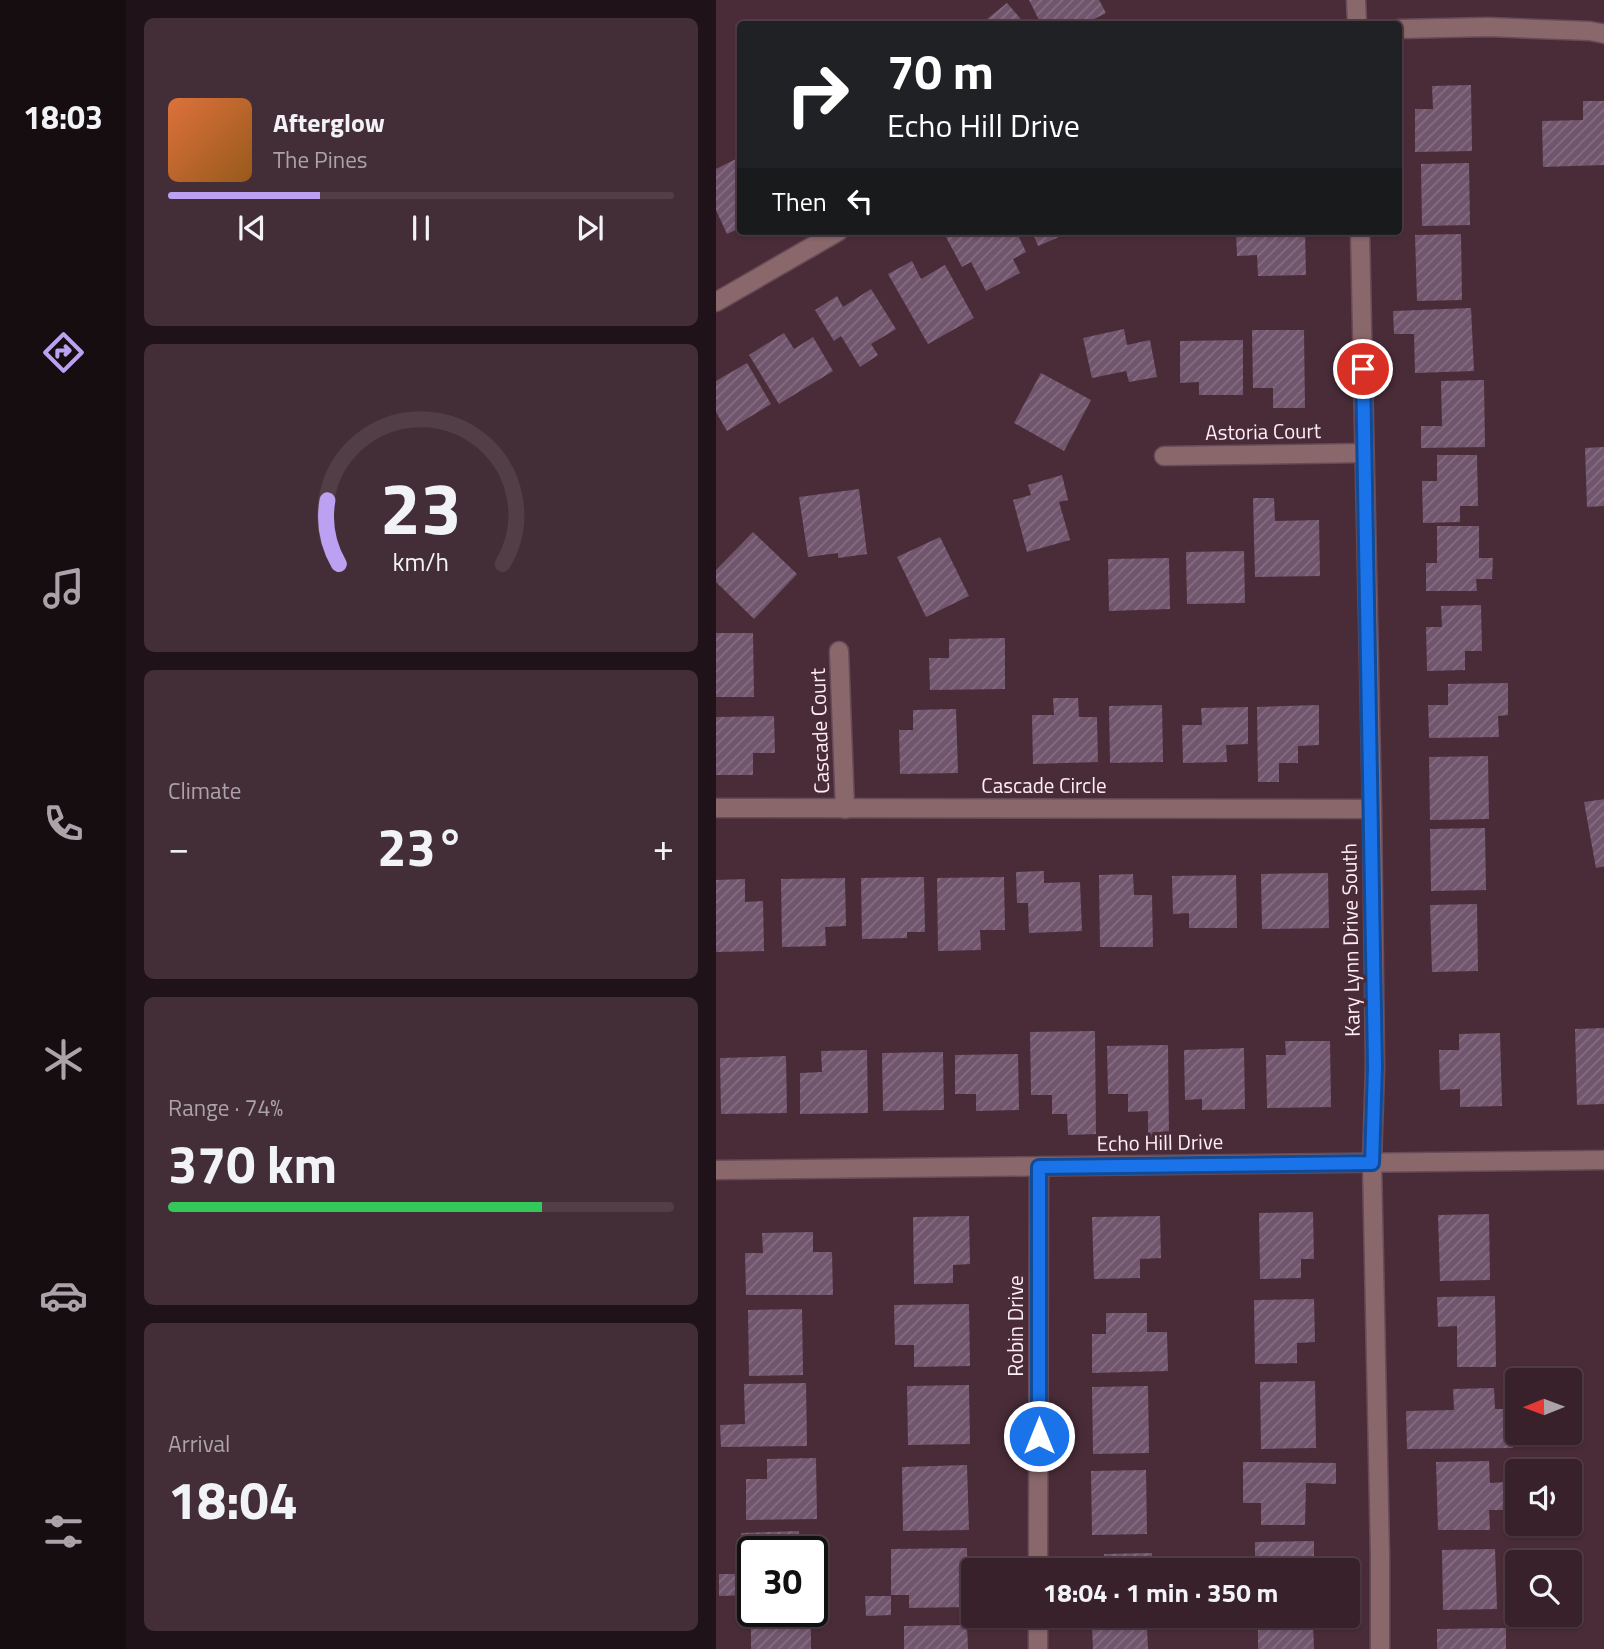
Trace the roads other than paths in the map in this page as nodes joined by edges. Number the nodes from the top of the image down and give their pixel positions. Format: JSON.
{"nodes":[{"id":1,"x":1356,"y":0,"type":"edge"},
{"id":2,"x":1357,"y":21,"type":"edge"},
{"id":3,"x":1402,"y":29,"type":"edge"},
{"id":4,"x":1604,"y":34,"type":"edge"},
{"id":5,"x":832,"y":235,"type":"edge"},
{"id":6,"x":1360,"y":235,"type":"edge"},
{"id":7,"x":716,"y":302,"type":"edge"},
{"id":8,"x":1364,"y":453,"type":"junction"},
{"id":9,"x":1164,"y":456,"type":"dead end"},
{"id":10,"x":839,"y":651,"type":"dead end"},
{"id":11,"x":716,"y":808,"type":"edge"},
{"id":12,"x":845,"y":808,"type":"junction"},
{"id":13,"x":1372,"y":809,"type":"junction"},
{"id":14,"x":1604,"y":1160,"type":"edge"},
{"id":15,"x":1372,"y":1163,"type":"junction"},
{"id":16,"x":1039,"y":1167,"type":"junction"},
{"id":17,"x":716,"y":1170,"type":"edge"},
{"id":18,"x":1039,"y":1558,"type":"edge"},
{"id":19,"x":1039,"y":1628,"type":"edge"},
{"id":20,"x":1039,"y":1649,"type":"edge"},
{"id":21,"x":1380,"y":1649,"type":"edge"}],
"edges":[{"from":1,"to":2,"type":"street"},
{"from":3,"to":4,"type":"street"},
{"from":5,"to":7,"type":"street"},
{"from":6,"to":8,"type":"street","name":"Kary Lynn Drive South"},
{"from":8,"to":9,"type":"street","name":"Astoria Court"},
{"from":8,"to":13,"type":"street","name":"Kary Lynn Drive South"},
{"from":10,"to":12,"type":"street","name":"Cascade Court"},
{"from":11,"to":12,"type":"street","name":"Cascade Circle"},
{"from":12,"to":13,"type":"street","name":"Cascade Circle"},
{"from":13,"to":15,"type":"street","name":"Kary Lynn Drive South"},
{"from":14,"to":15,"type":"street","name":"Echo Hill Drive"},
{"from":15,"to":16,"type":"street","name":"Echo Hill Drive"},
{"from":15,"to":21,"type":"street","name":"Kary Lynn Drive South"},
{"from":16,"to":17,"type":"street","name":"Echo Hill Drive"},
{"from":16,"to":18,"type":"street","name":"Robin Drive"},
{"from":19,"to":20,"type":"street"}]}
